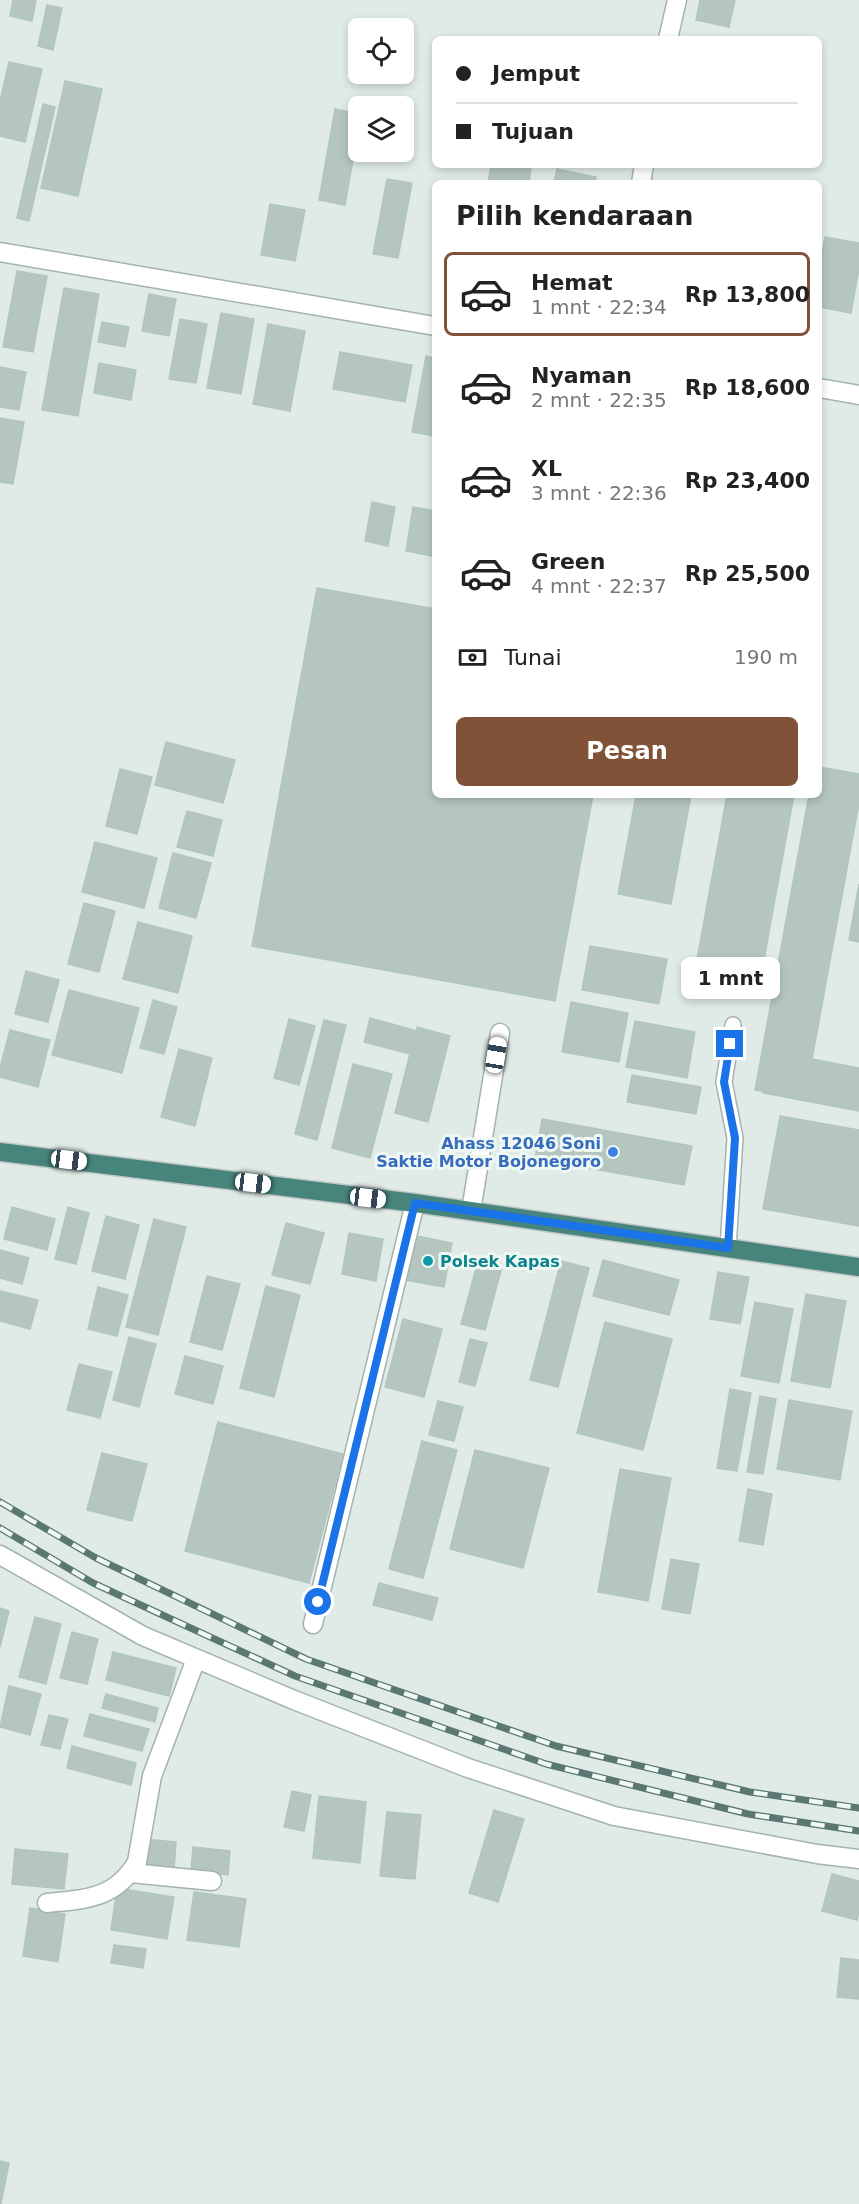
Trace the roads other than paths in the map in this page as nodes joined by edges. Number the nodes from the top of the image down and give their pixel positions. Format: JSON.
{"nodes":[{"id":1,"x":676,"y":0,"type":"edge"},
{"id":2,"x":669,"y":36,"type":"edge"},
{"id":3,"x":0,"y":252,"type":"edge"},
{"id":4,"x":432,"y":325,"type":"edge"},
{"id":5,"x":822,"y":389,"type":"edge"},
{"id":6,"x":859,"y":395,"type":"edge"},
{"id":7,"x":733,"y":1025,"type":"dead end"},
{"id":8,"x":500,"y":1033,"type":"dead end"},
{"id":9,"x":0,"y":1152,"type":"edge"},
{"id":10,"x":415,"y":1203,"type":"junction"},
{"id":11,"x":471,"y":1212,"type":"junction"},
{"id":12,"x":728,"y":1248,"type":"junction"},
{"id":13,"x":859,"y":1267,"type":"edge"},
{"id":14,"x":0,"y":1555,"type":"edge"},
{"id":15,"x":313,"y":1624,"type":"dead end"},
{"id":16,"x":196,"y":1659,"type":"junction"},
{"id":17,"x":859,"y":1859,"type":"edge"},
{"id":18,"x":131,"y":1873,"type":"junction"},
{"id":19,"x":212,"y":1881,"type":"dead end"},
{"id":20,"x":47,"y":1903,"type":"dead end"}],
"edges":[{"from":1,"to":2,"type":"street"},
{"from":3,"to":4,"type":"street"},
{"from":5,"to":6,"type":"street"},
{"from":7,"to":12,"type":"lane"},
{"from":8,"to":11,"type":"street"},
{"from":9,"to":10,"type":"highway"},
{"from":10,"to":11,"type":"highway"},
{"from":10,"to":15,"type":"street"},
{"from":11,"to":12,"type":"highway"},
{"from":12,"to":13,"type":"highway"},
{"from":14,"to":16,"type":"street"},
{"from":16,"to":17,"type":"street"},
{"from":16,"to":18,"type":"street"},
{"from":18,"to":19,"type":"street"},
{"from":18,"to":20,"type":"street"}]}
